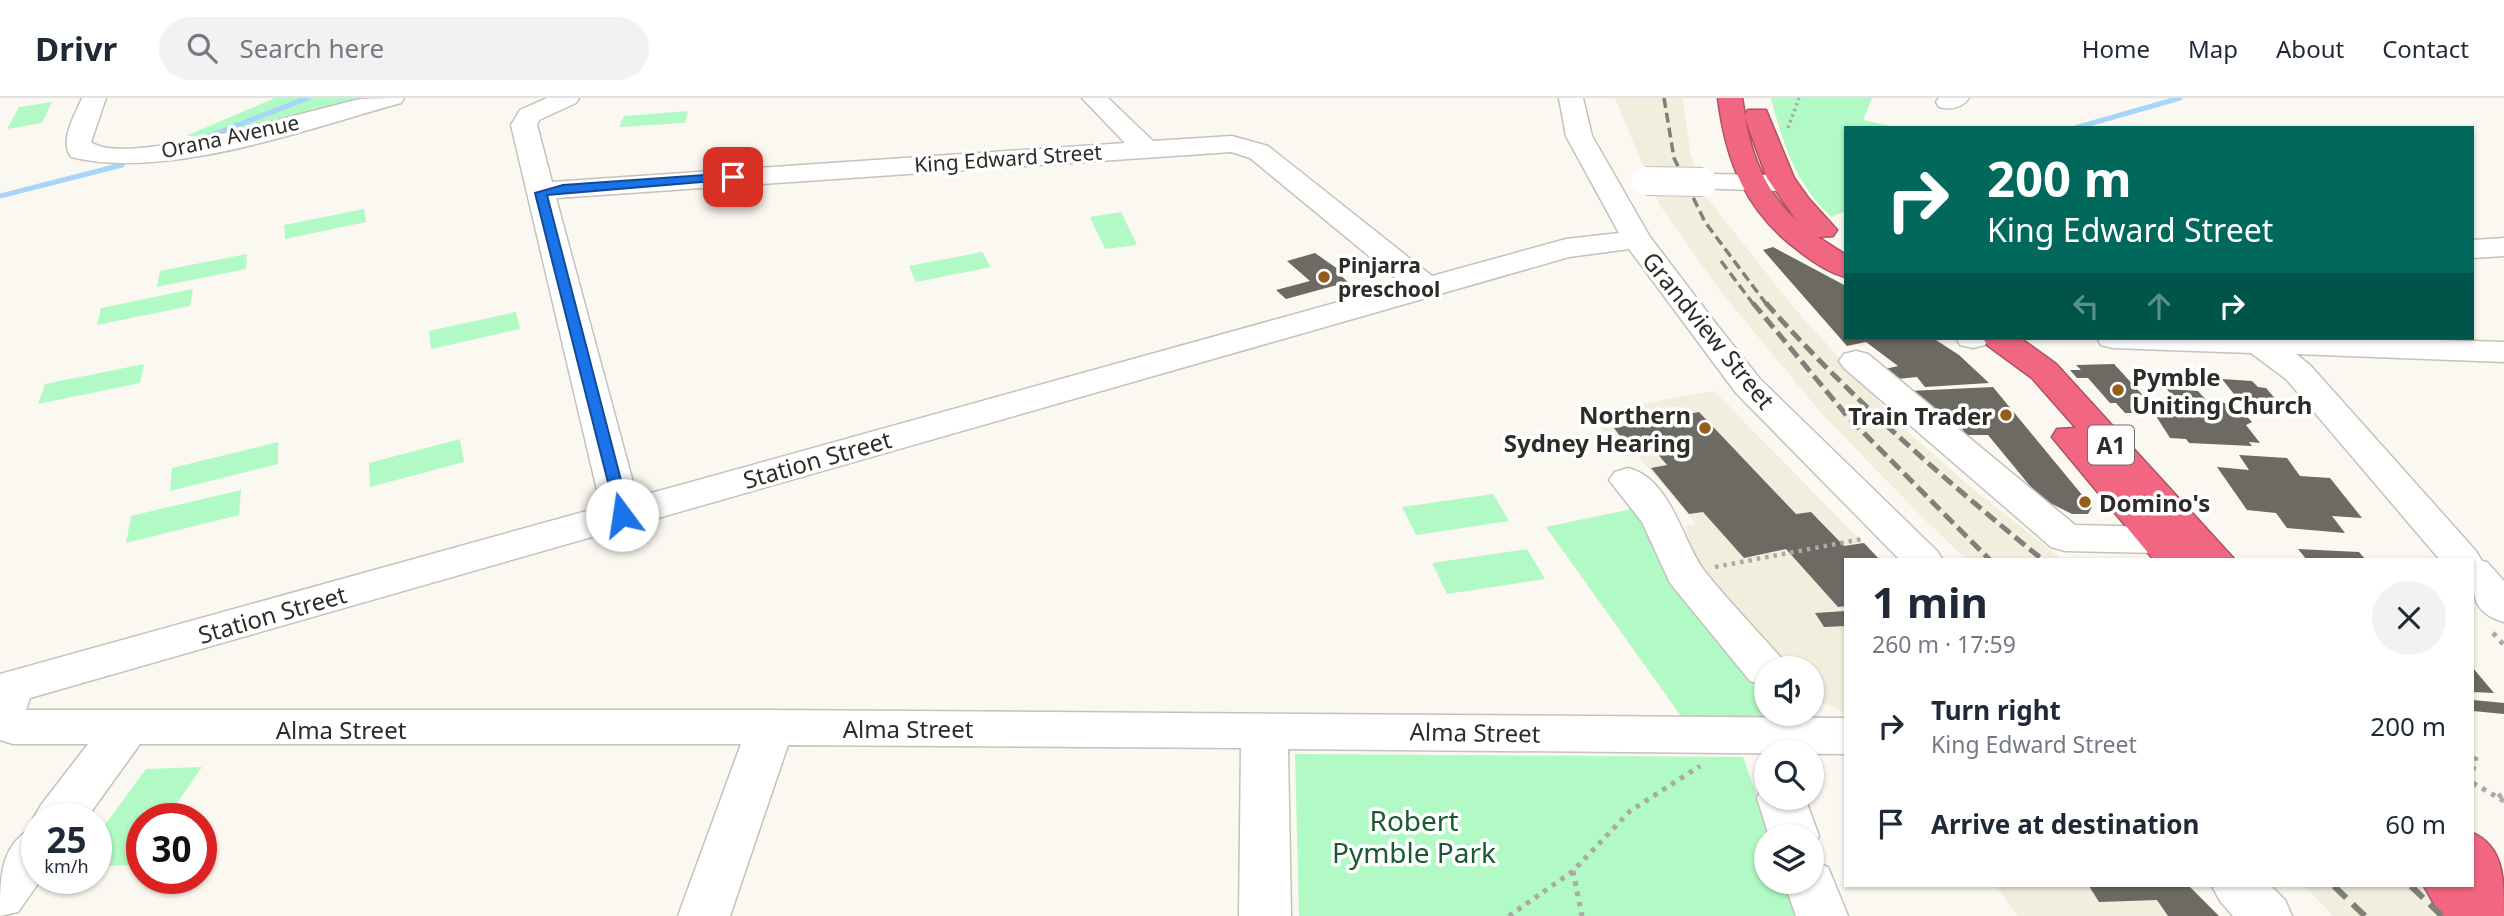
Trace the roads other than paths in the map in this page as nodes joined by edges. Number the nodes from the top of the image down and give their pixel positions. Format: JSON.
{"nodes":[{"id":1,"x":94,"y":98,"type":"edge"},
{"id":2,"x":392,"y":98,"type":"edge"},
{"id":3,"x":567,"y":98,"type":"edge"},
{"id":4,"x":1094,"y":98,"type":"edge"},
{"id":5,"x":1571,"y":98,"type":"edge"},
{"id":6,"x":1730,"y":98,"type":"edge"},
{"id":7,"x":1754,"y":98,"type":"edge"},
{"id":8,"x":1145,"y":148,"type":"junction"},
{"id":9,"x":1604,"y":180,"type":"junction"},
{"id":10,"x":1782,"y":183,"type":"junction"},
{"id":11,"x":1750,"y":184,"type":"junction"},
{"id":12,"x":541,"y":193,"type":"junction"},
{"id":13,"x":1637,"y":239,"type":"junction"},
{"id":14,"x":1844,"y":247,"type":"edge"},
{"id":15,"x":2504,"y":247,"type":"edge"},
{"id":16,"x":2474,"y":249,"type":"edge"},
{"id":17,"x":1844,"y":267,"type":"edge"},
{"id":18,"x":1426,"y":287,"type":"junction"},
{"id":19,"x":1974,"y":340,"type":"edge"},
{"id":20,"x":2001,"y":340,"type":"edge"},
{"id":21,"x":2198,"y":340,"type":"edge"},
{"id":22,"x":2284,"y":342,"type":"edge"},
{"id":23,"x":2504,"y":352,"type":"edge"},
{"id":24,"x":1856,"y":360,"type":"dead end"},
{"id":25,"x":1628,"y":480,"type":"dead end"},
{"id":26,"x":622,"y":515,"type":"junction"},
{"id":27,"x":2167,"y":550,"type":"edge"},
{"id":28,"x":1921,"y":558,"type":"edge"},
{"id":29,"x":2213,"y":558,"type":"edge"},
{"id":30,"x":2460,"y":558,"type":"edge"},
{"id":31,"x":2474,"y":573,"type":"edge"},
{"id":32,"x":2504,"y":608,"type":"edge"},
{"id":33,"x":1754,"y":656,"type":"edge"},
{"id":34,"x":5,"y":689,"type":"edge"},
{"id":35,"x":771,"y":727,"type":"junction"},
{"id":36,"x":1824,"y":728,"type":"edge"},
{"id":37,"x":125,"y":729,"type":"junction"},
{"id":38,"x":1264,"y":730,"type":"junction"},
{"id":39,"x":1780,"y":740,"type":"edge"},
{"id":40,"x":1754,"y":745,"type":"edge"},
{"id":41,"x":70,"y":803,"type":"edge"},
{"id":42,"x":2474,"y":855,"type":"edge"},
{"id":43,"x":21,"y":868,"type":"edge"},
{"id":44,"x":2239,"y":887,"type":"edge"},
{"id":45,"x":2451,"y":887,"type":"edge"},
{"id":46,"x":1814,"y":894,"type":"edge"},
{"id":47,"x":0,"y":896,"type":"edge"},
{"id":48,"x":2504,"y":897,"type":"edge"},
{"id":49,"x":704,"y":916,"type":"edge"},
{"id":50,"x":1265,"y":916,"type":"edge"},
{"id":51,"x":1822,"y":916,"type":"edge"},
{"id":52,"x":2266,"y":916,"type":"edge"},
{"id":53,"x":2469,"y":916,"type":"edge"}],
"edges":[{"from":1,"to":2,"type":"street","name":"Orana Avenue"},
{"from":3,"to":12,"type":"street"},
{"from":4,"to":8,"type":"street"},
{"from":5,"to":9,"type":"street","name":"Grandview Street"},
{"from":6,"to":11,"type":"highway"},
{"from":7,"to":10,"type":"highway"},
{"from":8,"to":12,"type":"street","name":"King Edward Street"},
{"from":8,"to":18,"type":"street","name":"King Edward Street"},
{"from":9,"to":11,"type":"street","bridge":true},
{"from":9,"to":13,"type":"street","name":"Grandview Street"},
{"from":10,"to":11,"type":"street"},
{"from":10,"to":14,"type":"highway"},
{"from":11,"to":17,"type":"highway"},
{"from":12,"to":26,"type":"street"},
{"from":13,"to":18,"type":"street","name":"Station Street"},
{"from":13,"to":28,"type":"street","name":"Grandview Street"},
{"from":15,"to":16,"type":"street"},
{"from":18,"to":26,"type":"street","name":"Station Street"},
{"from":19,"to":27,"type":"highway","number":"A1"},
{"from":20,"to":29,"type":"highway","number":"A1"},
{"from":21,"to":22,"type":"street"},
{"from":22,"to":23,"type":"street"},
{"from":22,"to":30,"type":"street"},
{"from":24,"to":27,"type":"street"},
{"from":25,"to":33,"type":"street"},
{"from":26,"to":34,"type":"street","name":"Station Street"},
{"from":31,"to":32,"type":"street"},
{"from":34,"to":37,"type":"street","name":"Alma Street"},
{"from":35,"to":37,"type":"street","name":"Alma Street"},
{"from":35,"to":38,"type":"street","name":"Alma Street"},
{"from":35,"to":49,"type":"street"},
{"from":36,"to":39,"type":"street","name":"Alma Street"},
{"from":37,"to":41,"type":"street"},
{"from":38,"to":40,"type":"street","name":"Alma Street"},
{"from":38,"to":50,"type":"street"},
{"from":42,"to":48,"type":"highway"},
{"from":43,"to":47,"type":"street"},
{"from":44,"to":52,"type":"street"},
{"from":45,"to":53,"type":"highway"},
{"from":46,"to":51,"type":"street"}]}
